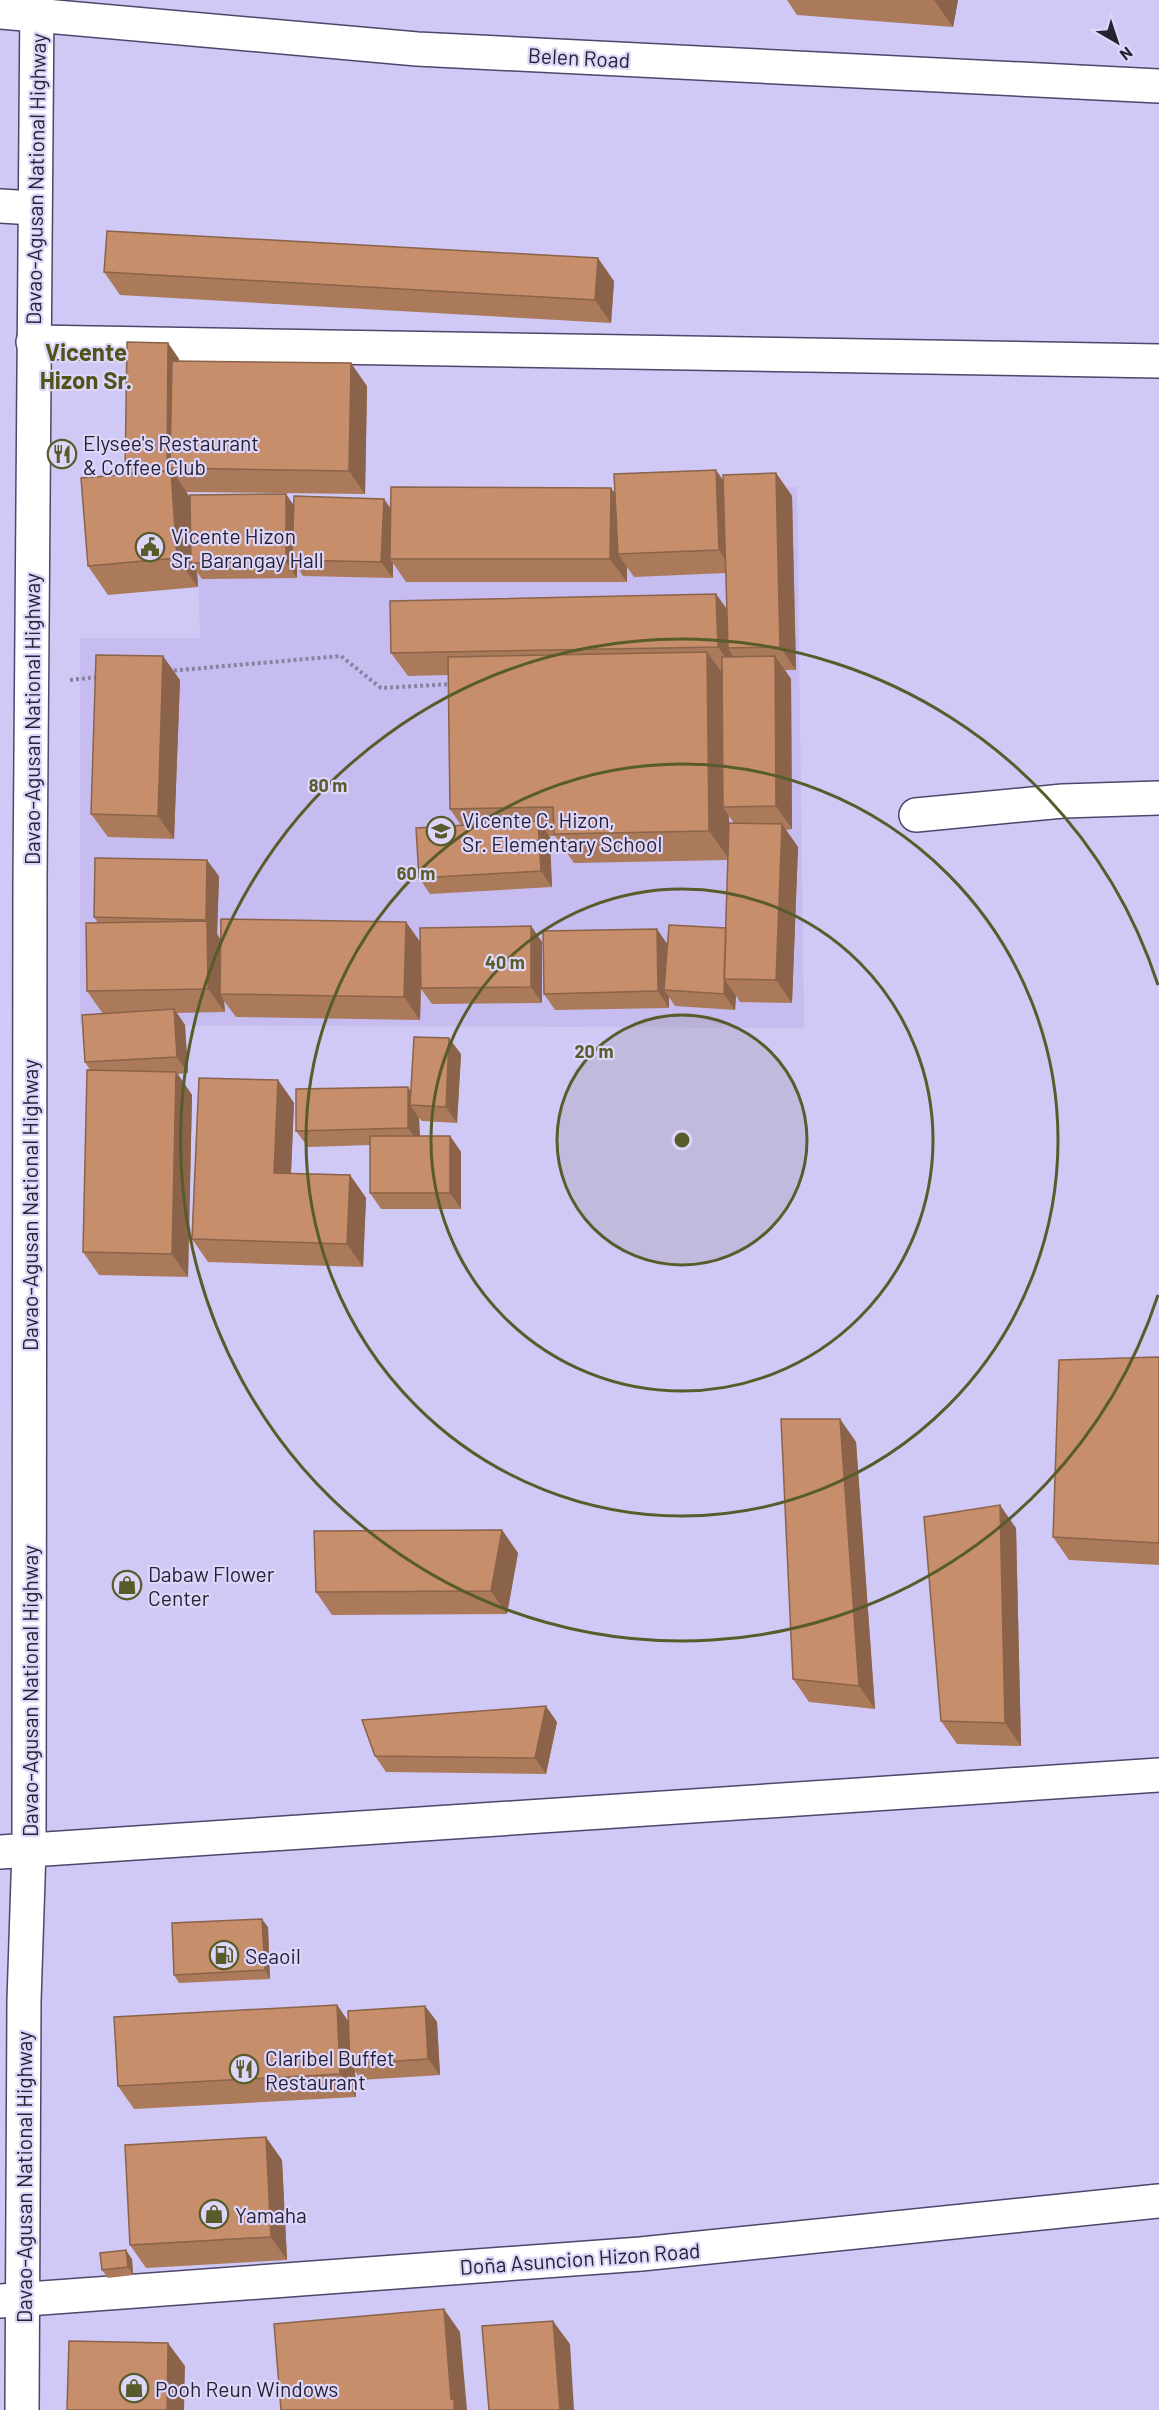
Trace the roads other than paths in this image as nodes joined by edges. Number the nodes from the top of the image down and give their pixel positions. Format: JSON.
{"nodes":[{"id":1,"x":37,"y":7,"type":"edge"},
{"id":2,"x":0,"y":12,"type":"edge"},
{"id":3,"x":1159,"y":86,"type":"edge"},
{"id":4,"x":0,"y":206,"type":"edge"},
{"id":5,"x":34,"y":208,"type":"junction"},
{"id":6,"x":33,"y":342,"type":"junction"},
{"id":7,"x":1159,"y":361,"type":"edge"},
{"id":8,"x":1159,"y":798,"type":"edge"},
{"id":9,"x":916,"y":815,"type":"dead end"},
{"id":10,"x":1159,"y":1775,"type":"edge"},
{"id":11,"x":15,"y":1851,"type":"edge"},
{"id":12,"x":1159,"y":2201,"type":"edge"},
{"id":13,"x":11,"y":2299,"type":"edge"},
{"id":14,"x":22,"y":2410,"type":"edge"}],
"edges":[{"from":1,"to":2,"type":"street","name":"Belen Road"},
{"from":1,"to":3,"type":"street","name":"Belen Road"},
{"from":1,"to":5,"type":"street","name":"Davao-Agusan National Highway"},
{"from":4,"to":5,"type":"street"},
{"from":5,"to":6,"type":"street","name":"Davao-Agusan National Highway"},
{"from":6,"to":7,"type":"street"},
{"from":6,"to":11,"type":"street","name":"Davao-Agusan National Highway"},
{"from":8,"to":9,"type":"street"},
{"from":10,"to":11,"type":"street"},
{"from":11,"to":13,"type":"street","name":"Davao-Agusan National Highway"},
{"from":12,"to":13,"type":"street","name":"Doña Asuncion Hizon Road"},
{"from":13,"to":14,"type":"street","name":"Davao-Agusan National Highway"}]}
